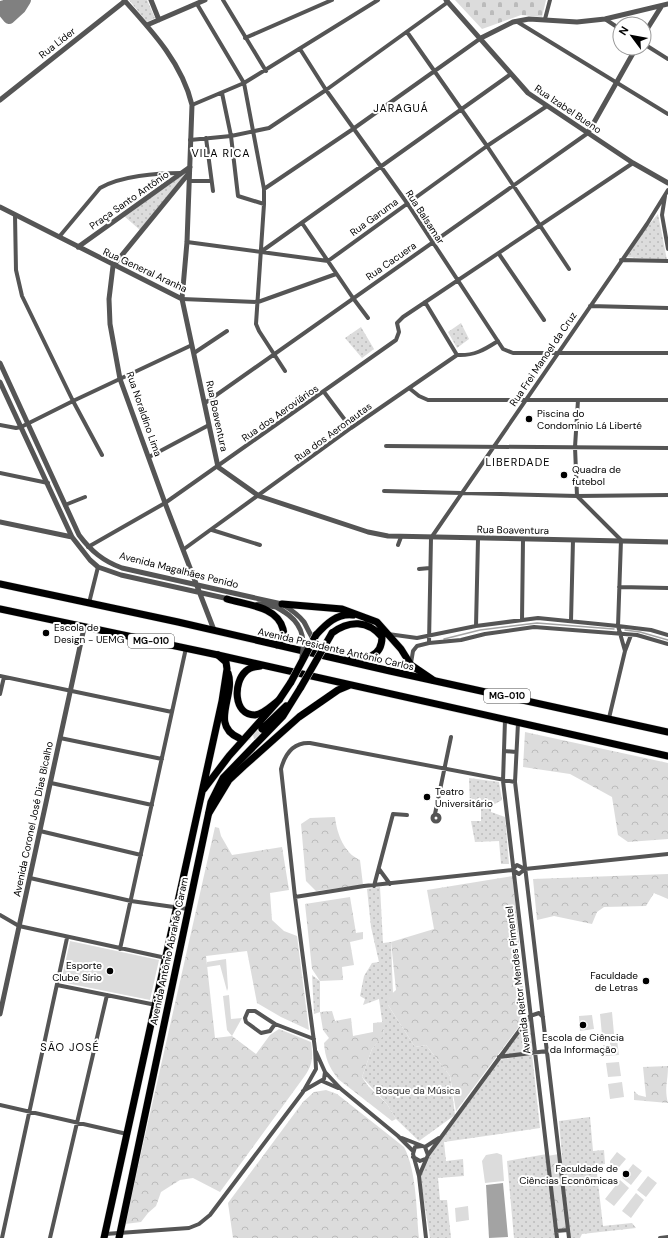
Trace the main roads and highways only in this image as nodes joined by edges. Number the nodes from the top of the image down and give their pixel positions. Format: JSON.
{"nodes":[{"id":1,"x":0,"y":584,"type":"edge"},
{"id":2,"x":227,"y":599,"type":"road end"},
{"id":3,"x":282,"y":607,"type":"road end"},
{"id":4,"x":0,"y":609,"type":"edge"},
{"id":5,"x":361,"y":616,"type":"junction"},
{"id":6,"x":277,"y":645,"type":"junction"},
{"id":7,"x":218,"y":655,"type":"junction"},
{"id":8,"x":346,"y":660,"type":"junction"},
{"id":9,"x":261,"y":666,"type":"junction"},
{"id":10,"x":227,"y":668,"type":"junction"},
{"id":11,"x":435,"y":681,"type":"junction"},
{"id":12,"x":350,"y":685,"type":"junction"},
{"id":13,"x":296,"y":696,"type":"junction"},
{"id":14,"x":279,"y":700,"type":"junction"},
{"id":15,"x":262,"y":729,"type":"tunnel mouth"},
{"id":16,"x":668,"y":732,"type":"edge"},
{"id":17,"x":239,"y":738,"type":"dead end"},
{"id":18,"x":668,"y":756,"type":"edge"},
{"id":19,"x":200,"y":798,"type":"junction"},
{"id":20,"x":209,"y":813,"type":"junction"},
{"id":21,"x":141,"y":1070,"type":"junction"},
{"id":22,"x":152,"y":1073,"type":"junction"},
{"id":23,"x":104,"y":1236,"type":"edge"},
{"id":24,"x":119,"y":1236,"type":"edge"}],
"edges":[{"from":1,"to":6,"type":"main road","name":"Avenida Presidente Antônio Carlos","number":"MG-010"},
{"from":2,"to":6,"type":"main road"},
{"from":3,"to":5,"type":"main road"},
{"from":4,"to":7,"type":"main road","number":"MG-010"},
{"from":5,"to":11,"type":"main road"},
{"from":5,"to":14,"type":"main road","name":"Avenida Antônio Abrahão Caram","bridge":true},
{"from":6,"to":8,"type":"main road","name":"Avenida Presidente Antônio Carlos","number":"MG-010"},
{"from":7,"to":9,"type":"main road","number":"MG-010"},
{"from":7,"to":10,"type":"main road"},
{"from":8,"to":11,"type":"main road","name":"Avenida Presidente Antônio Carlos","number":"MG-010"},
{"from":8,"to":13,"type":"main road","bridge":true},
{"from":9,"to":12,"type":"main road","number":"MG-010"},
{"from":9,"to":14,"type":"main road"},
{"from":10,"to":17,"type":"main road"},
{"from":10,"to":19,"type":"main road","name":"Avenida Antônio Abrahão Caram"},
{"from":11,"to":16,"type":"main road","name":"Avenida Presidente Antônio Carlos","number":"MG-010"},
{"from":12,"to":18,"type":"main road","number":"MG-010"},
{"from":12,"to":20,"type":"main road"},
{"from":13,"to":15,"type":"main road"},
{"from":13,"to":20,"type":"main road","name":"Avenida Antônio Abrahão Caram"},
{"from":14,"to":19,"type":"main road","name":"Avenida Antônio Abrahão Caram"},
{"from":19,"to":21,"type":"main road","name":"Avenida Antônio Abrahão Caram"},
{"from":20,"to":22,"type":"main road","name":"Avenida Antônio Abrahão Caram"},
{"from":21,"to":22,"type":"main road"},
{"from":21,"to":23,"type":"main road","name":"Avenida Antônio Abrahão Caram"},
{"from":22,"to":24,"type":"main road","name":"Avenida Antônio Abrahão Caram"}]}
